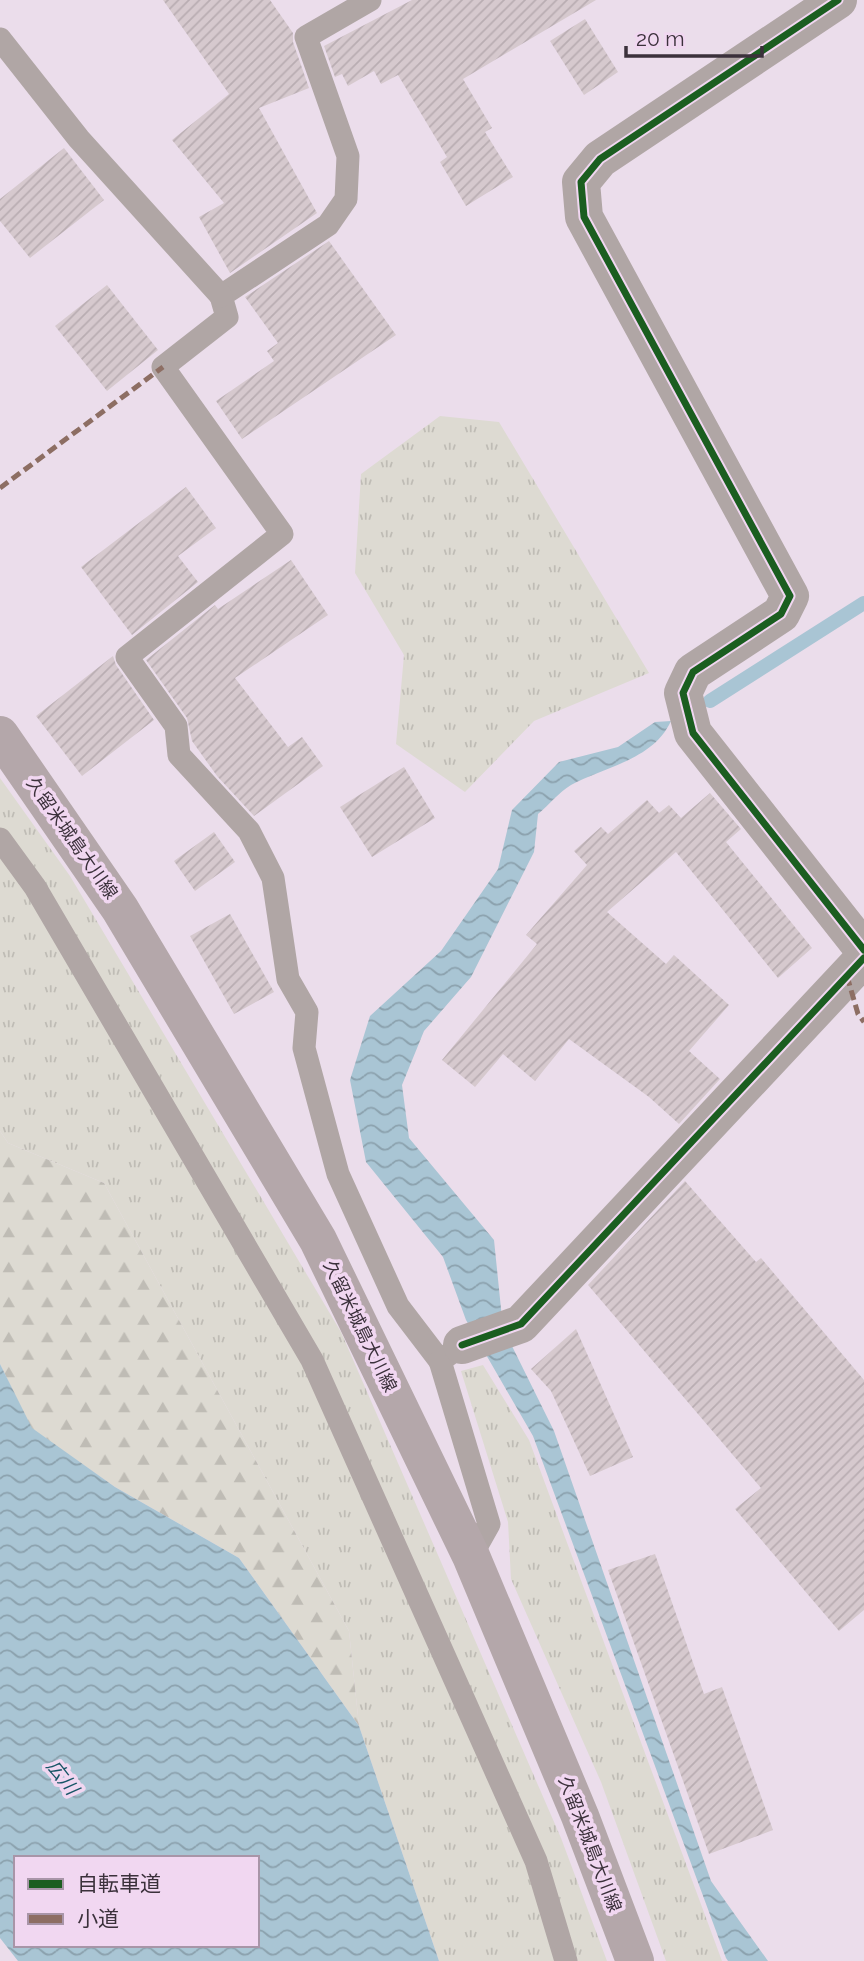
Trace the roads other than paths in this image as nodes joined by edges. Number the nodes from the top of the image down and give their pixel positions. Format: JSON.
{"nodes":[{"id":1,"x":370,"y":0,"type":"edge"},
{"id":2,"x":838,"y":0,"type":"edge"},
{"id":3,"x":0,"y":39,"type":"edge"},
{"id":4,"x":221,"y":296,"type":"junction"},
{"id":5,"x":0,"y":736,"type":"edge"},
{"id":6,"x":0,"y":839,"type":"edge"},
{"id":7,"x":864,"y":950,"type":"edge"},
{"id":8,"x":864,"y":958,"type":"edge"},
{"id":9,"x":451,"y":1353,"type":"junction"},
{"id":10,"x":471,"y":1556,"type":"junction"},
{"id":11,"x":566,"y":1961,"type":"edge"},
{"id":12,"x":635,"y":1961,"type":"edge"}],
"edges":[{"from":1,"to":4,"type":"lane"},
{"from":2,"to":7,"type":"street"},
{"from":3,"to":4,"type":"lane"},
{"from":4,"to":9,"type":"lane"},
{"from":5,"to":10,"type":"main road","name":"久留米城島大川線"},
{"from":6,"to":11,"type":"lane"},
{"from":8,"to":9,"type":"street"},
{"from":9,"to":10,"type":"lane"},
{"from":10,"to":12,"type":"main road","name":"久留米城島大川線"}]}
